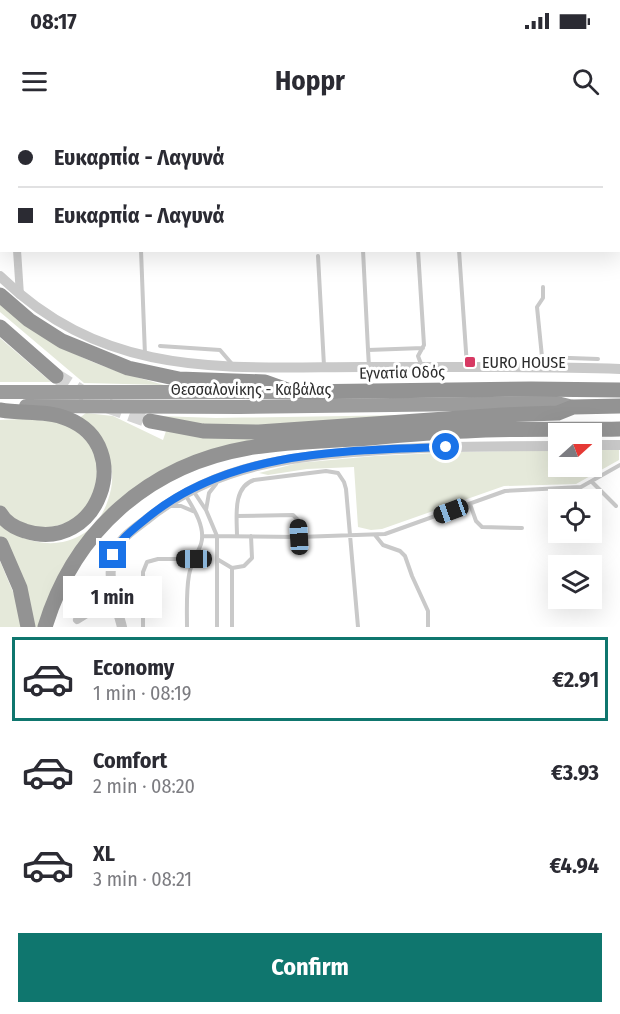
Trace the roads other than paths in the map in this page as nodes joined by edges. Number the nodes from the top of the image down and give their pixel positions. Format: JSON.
{"nodes":[{"id":1,"x":17,"y":252,"type":"edge"},
{"id":2,"x":141,"y":252,"type":"edge"},
{"id":3,"x":363,"y":252,"type":"edge"},
{"id":4,"x":418,"y":252,"type":"edge"},
{"id":5,"x":459,"y":252,"type":"edge"},
{"id":6,"x":318,"y":256,"type":"dead end"},
{"id":7,"x":0,"y":276,"type":"edge"},
{"id":8,"x":543,"y":287,"type":"dead end"},
{"id":9,"x":0,"y":295,"type":"edge"},
{"id":10,"x":20,"y":295,"type":"junction"},
{"id":11,"x":0,"y":327,"type":"edge"},
{"id":12,"x":160,"y":346,"type":"dead end"},
{"id":13,"x":423,"y":348,"type":"junction"},
{"id":14,"x":368,"y":350,"type":"junction"},
{"id":15,"x":146,"y":357,"type":"junction"},
{"id":16,"x":598,"y":359,"type":"dead end"},
{"id":17,"x":580,"y":363,"type":"junction"},
{"id":18,"x":234,"y":367,"type":"junction"},
{"id":19,"x":324,"y":367,"type":"junction"},
{"id":20,"x":369,"y":367,"type":"junction"},
{"id":21,"x":423,"y":367,"type":"junction"},
{"id":22,"x":467,"y":367,"type":"junction"},
{"id":23,"x":620,"y":369,"type":"edge"},
{"id":24,"x":56,"y":376,"type":"tunnel mouth"},
{"id":25,"x":620,"y":390,"type":"edge"},
{"id":26,"x":0,"y":392,"type":"edge"},
{"id":27,"x":293,"y":392,"type":"junction"},
{"id":28,"x":620,"y":406,"type":"edge"},
{"id":29,"x":573,"y":407,"type":"junction"},
{"id":30,"x":0,"y":408,"type":"edge"},
{"id":31,"x":150,"y":421,"type":"tunnel mouth"},
{"id":32,"x":620,"y":429,"type":"edge"},
{"id":33,"x":602,"y":445,"type":"edge"},
{"id":34,"x":620,"y":445,"type":"edge"},
{"id":35,"x":548,"y":446,"type":"edge"},
{"id":36,"x":620,"y":465,"type":"edge"},
{"id":37,"x":232,"y":472,"type":"junction"},
{"id":38,"x":592,"y":482,"type":"junction"},
{"id":39,"x":188,"y":491,"type":"junction"},
{"id":40,"x":470,"y":504,"type":"junction"},
{"id":41,"x":616,"y":506,"type":"dead end"},
{"id":42,"x":161,"y":508,"type":"junction"},
{"id":43,"x":206,"y":510,"type":"junction"},
{"id":44,"x":0,"y":513,"type":"edge"},
{"id":45,"x":195,"y":513,"type":"junction"},
{"id":46,"x":237,"y":516,"type":"junction"},
{"id":47,"x":522,"y":528,"type":"dead end"},
{"id":48,"x":375,"y":535,"type":"junction"},
{"id":49,"x":202,"y":536,"type":"junction"},
{"id":50,"x":217,"y":536,"type":"junction"},
{"id":51,"x":237,"y":536,"type":"junction"},
{"id":52,"x":251,"y":536,"type":"junction"},
{"id":53,"x":350,"y":536,"type":"junction"},
{"id":54,"x":299,"y":537,"type":"junction"},
{"id":55,"x":1,"y":544,"type":"edge"},
{"id":56,"x":194,"y":559,"type":"junction"},
{"id":57,"x":217,"y":559,"type":"junction"},
{"id":58,"x":232,"y":568,"type":"junction"},
{"id":59,"x":114,"y":597,"type":"junction"},
{"id":60,"x":77,"y":620,"type":"dead end"},
{"id":61,"x":28,"y":627,"type":"edge"},
{"id":62,"x":45,"y":627,"type":"edge"},
{"id":63,"x":122,"y":627,"type":"edge"},
{"id":64,"x":143,"y":627,"type":"edge"},
{"id":65,"x":187,"y":627,"type":"edge"},
{"id":66,"x":217,"y":627,"type":"edge"},
{"id":67,"x":232,"y":627,"type":"edge"},
{"id":68,"x":358,"y":627,"type":"edge"},
{"id":69,"x":428,"y":627,"type":"edge"}],
"edges":[{"from":1,"to":10,"type":"street"},
{"from":2,"to":15,"type":"lane"},
{"from":3,"to":14,"type":"lane"},
{"from":4,"to":13,"type":"lane"},
{"from":5,"to":22,"type":"lane"},
{"from":6,"to":19,"type":"lane"},
{"from":7,"to":10,"type":"street"},
{"from":8,"to":17,"type":"lane"},
{"from":9,"to":27,"type":"highway","name":"Εγνατία Οδός"},
{"from":10,"to":15,"type":"street"},
{"from":11,"to":24,"type":"highway"},
{"from":12,"to":18,"type":"lane"},
{"from":13,"to":14,"type":"lane"},
{"from":13,"to":21,"type":"lane"},
{"from":14,"to":20,"type":"lane"},
{"from":15,"to":18,"type":"street"},
{"from":16,"to":17,"type":"lane"},
{"from":17,"to":22,"type":"street"},
{"from":17,"to":23,"type":"street"},
{"from":18,"to":19,"type":"street"},
{"from":19,"to":20,"type":"street"},
{"from":20,"to":21,"type":"street"},
{"from":21,"to":22,"type":"street"},
{"from":25,"to":27,"type":"highway","name":"Εγνατία Οδός"},
{"from":26,"to":27,"type":"highway","name":"Θεσσαλονίκης - Καβάλας"},
{"from":28,"to":29,"type":"highway"},
{"from":29,"to":30,"type":"highway","name":"Θεσσαλονίκης - Καβάλας"},
{"from":29,"to":31,"type":"highway"},
{"from":30,"to":44,"type":"highway"},
{"from":32,"to":62,"type":"highway"},
{"from":33,"to":34,"type":"street"},
{"from":35,"to":37,"type":"street"},
{"from":36,"to":38,"type":"lane"},
{"from":37,"to":39,"type":"street"},
{"from":37,"to":43,"type":"lane"},
{"from":38,"to":40,"type":"lane"},
{"from":38,"to":41,"type":"lane"},
{"from":39,"to":42,"type":"street"},
{"from":39,"to":43,"type":"lane"},
{"from":39,"to":45,"type":"lane"},
{"from":40,"to":47,"type":"lane"},
{"from":40,"to":48,"type":"lane"},
{"from":42,"to":45,"type":"lane"},
{"from":42,"to":59,"type":"street"},
{"from":43,"to":50,"type":"lane"},
{"from":45,"to":49,"type":"lane"},
{"from":46,"to":51,"type":"lane"},
{"from":46,"to":53,"type":"lane"},
{"from":46,"to":54,"type":"lane"},
{"from":48,"to":53,"type":"lane"},
{"from":48,"to":69,"type":"lane"},
{"from":49,"to":50,"type":"lane"},
{"from":49,"to":56,"type":"lane"},
{"from":50,"to":51,"type":"lane"},
{"from":50,"to":57,"type":"lane"},
{"from":51,"to":52,"type":"lane"},
{"from":52,"to":54,"type":"lane"},
{"from":52,"to":58,"type":"lane"},
{"from":53,"to":54,"type":"lane"},
{"from":53,"to":68,"type":"lane"},
{"from":55,"to":61,"type":"highway"},
{"from":56,"to":64,"type":"lane"},
{"from":56,"to":65,"type":"lane"},
{"from":57,"to":58,"type":"lane"},
{"from":57,"to":66,"type":"lane"},
{"from":58,"to":67,"type":"lane"},
{"from":59,"to":60,"type":"street"},
{"from":59,"to":63,"type":"street"}]}
